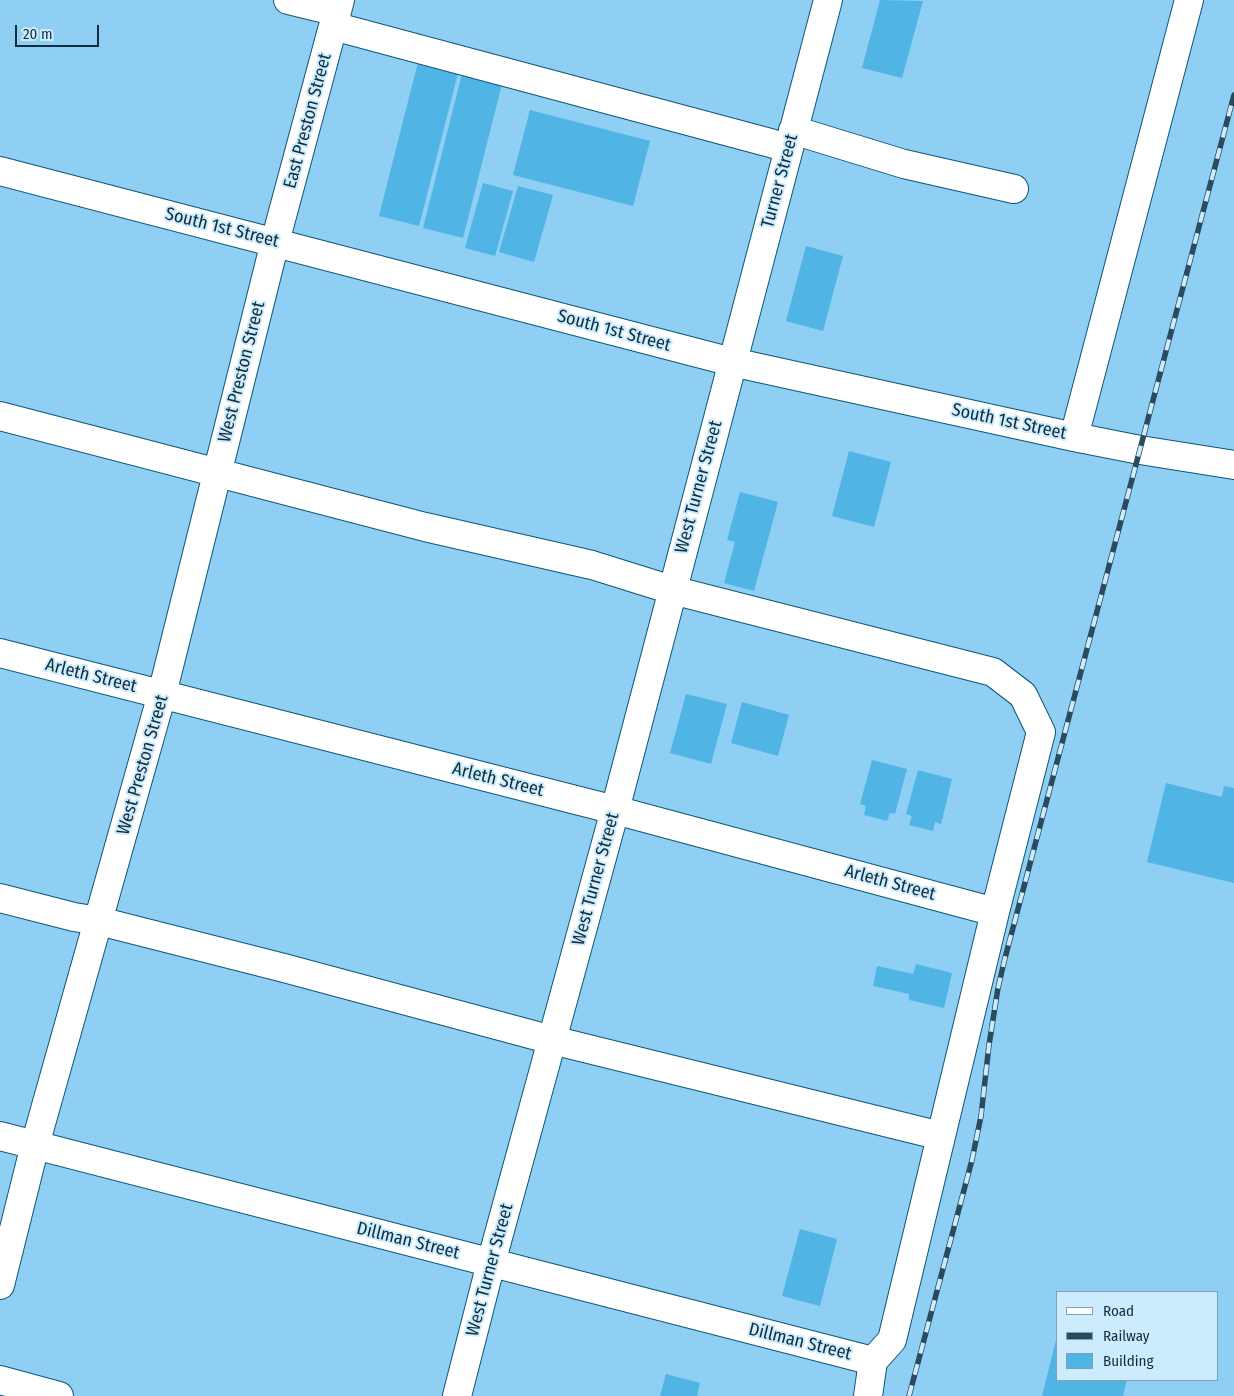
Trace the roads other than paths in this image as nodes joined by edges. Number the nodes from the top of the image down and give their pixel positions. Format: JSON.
{"nodes":[{"id":1,"x":288,"y":0,"type":"edge"},
{"id":2,"x":828,"y":0,"type":"edge"},
{"id":3,"x":1189,"y":0,"type":"edge"},
{"id":4,"x":337,"y":13,"type":"edge"},
{"id":5,"x":791,"y":139,"type":"junction"},
{"id":6,"x":0,"y":171,"type":"edge"},
{"id":7,"x":1014,"y":189,"type":"dead end"},
{"id":8,"x":275,"y":242,"type":"junction"},
{"id":9,"x":732,"y":362,"type":"junction"},
{"id":10,"x":0,"y":416,"type":"edge"},
{"id":11,"x":1074,"y":437,"type":"junction"},
{"id":12,"x":1234,"y":465,"type":"edge"},
{"id":13,"x":217,"y":474,"type":"junction"},
{"id":14,"x":672,"y":590,"type":"junction"},
{"id":15,"x":0,"y":653,"type":"edge"},
{"id":16,"x":162,"y":694,"type":"junction"},
{"id":17,"x":615,"y":810,"type":"junction"},
{"id":18,"x":0,"y":898,"type":"edge"},
{"id":19,"x":995,"y":912,"type":"junction"},
{"id":20,"x":99,"y":921,"type":"junction"},
{"id":21,"x":552,"y":1040,"type":"junction"},
{"id":22,"x":0,"y":1136,"type":"edge"},
{"id":23,"x":941,"y":1136,"type":"junction"},
{"id":24,"x":35,"y":1145,"type":"junction"},
{"id":25,"x":491,"y":1263,"type":"junction"},
{"id":26,"x":0,"y":1285,"type":"edge"},
{"id":27,"x":873,"y":1361,"type":"junction"},
{"id":28,"x":0,"y":1380,"type":"edge"},
{"id":29,"x":59,"y":1396,"type":"edge"},
{"id":30,"x":457,"y":1396,"type":"edge"},
{"id":31,"x":868,"y":1396,"type":"edge"}],
"edges":[{"from":1,"to":4,"type":"street"},
{"from":2,"to":5,"type":"street","name":"Turner Street"},
{"from":3,"to":11,"type":"street"},
{"from":4,"to":5,"type":"street"},
{"from":4,"to":8,"type":"street","name":"East Preston Street"},
{"from":5,"to":7,"type":"street"},
{"from":5,"to":9,"type":"street","name":"Turner Street"},
{"from":6,"to":8,"type":"street","name":"South 1st Street"},
{"from":8,"to":9,"type":"street","name":"South 1st Street"},
{"from":8,"to":13,"type":"street","name":"West Preston Street"},
{"from":9,"to":11,"type":"street","name":"South 1st Street"},
{"from":9,"to":14,"type":"street","name":"West Turner Street"},
{"from":10,"to":13,"type":"street"},
{"from":11,"to":12,"type":"street","name":"South 1st Street"},
{"from":13,"to":14,"type":"street"},
{"from":13,"to":16,"type":"street","name":"West Preston Street"},
{"from":14,"to":17,"type":"street","name":"West Turner Street"},
{"from":14,"to":19,"type":"street"},
{"from":15,"to":16,"type":"street","name":"Arleth Street"},
{"from":16,"to":17,"type":"street","name":"Arleth Street"},
{"from":16,"to":20,"type":"street","name":"West Preston Street"},
{"from":17,"to":19,"type":"street","name":"Arleth Street"},
{"from":17,"to":21,"type":"street","name":"West Turner Street"},
{"from":18,"to":20,"type":"street"},
{"from":19,"to":23,"type":"street"},
{"from":20,"to":21,"type":"street"},
{"from":20,"to":24,"type":"street","name":"West Preston Street"},
{"from":21,"to":23,"type":"street"},
{"from":21,"to":25,"type":"street","name":"West Turner Street"},
{"from":22,"to":24,"type":"street","name":"Dillman Street"},
{"from":23,"to":27,"type":"street"},
{"from":24,"to":25,"type":"street","name":"Dillman Street"},
{"from":24,"to":26,"type":"street","name":"West Preston Street"},
{"from":25,"to":27,"type":"street","name":"Dillman Street"},
{"from":25,"to":30,"type":"street","name":"West Turner Street"},
{"from":27,"to":31,"type":"street"},
{"from":28,"to":29,"type":"street"}]}
